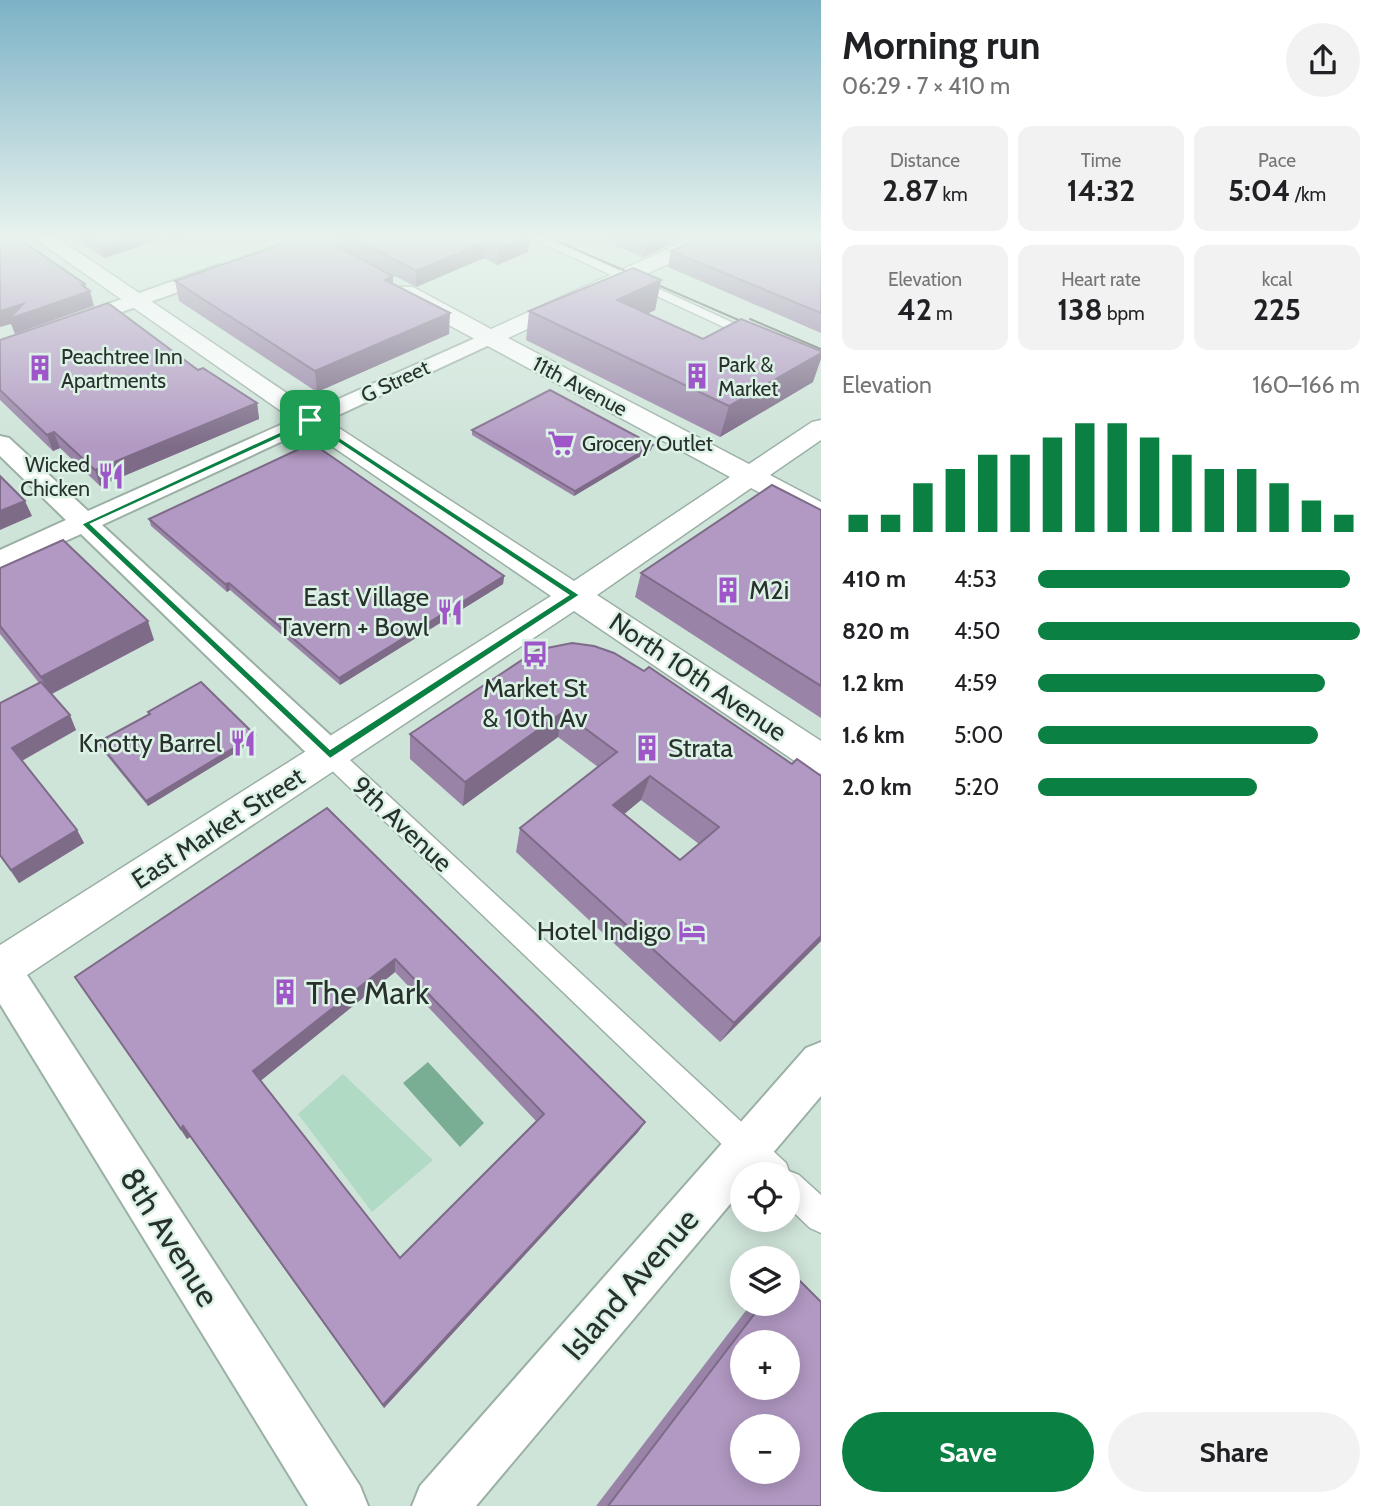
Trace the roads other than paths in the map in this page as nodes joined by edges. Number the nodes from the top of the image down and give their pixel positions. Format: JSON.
{"nodes":[{"id":1,"x":120,"y":306,"type":"edge"},
{"id":2,"x":143,"y":306,"type":"edge"},
{"id":3,"x":431,"y":306,"type":"edge"},
{"id":4,"x":559,"y":306,"type":"edge"},
{"id":5,"x":689,"y":306,"type":"edge"},
{"id":6,"x":491,"y":337,"type":"junction"},
{"id":7,"x":773,"y":344,"type":"edge"},
{"id":8,"x":0,"y":349,"type":"edge"},
{"id":9,"x":310,"y":420,"type":"junction"},
{"id":10,"x":821,"y":428,"type":"edge"},
{"id":11,"x":0,"y":443,"type":"edge"},
{"id":12,"x":751,"y":477,"type":"junction"},
{"id":13,"x":821,"y":514,"type":"edge"},
{"id":14,"x":85,"y":524,"type":"junction"},
{"id":15,"x":0,"y":561,"type":"edge"},
{"id":16,"x":575,"y":595,"type":"junction"},
{"id":17,"x":330,"y":755,"type":"junction"},
{"id":18,"x":821,"y":760,"type":"edge"},
{"id":19,"x":0,"y":969,"type":"edge"},
{"id":20,"x":821,"y":1063,"type":"edge"},
{"id":21,"x":761,"y":1161,"type":"edge"},
{"id":22,"x":800,"y":1197,"type":"edge"},
{"id":23,"x":821,"y":1217,"type":"edge"},
{"id":24,"x":340,"y":1506,"type":"edge"},
{"id":25,"x":440,"y":1506,"type":"edge"}],
"edges":[{"from":1,"to":8,"type":"main road"},
{"from":2,"to":9,"type":"main road","name":"North 10th Avenue"},
{"from":3,"to":6,"type":"main road","name":"11th Avenue"},
{"from":4,"to":6,"type":"main road","name":"G Street"},
{"from":5,"to":7,"type":"street"},
{"from":6,"to":9,"type":"main road","name":"G Street"},
{"from":6,"to":12,"type":"main road","name":"11th Avenue"},
{"from":9,"to":14,"type":"main road","name":"G Street"},
{"from":9,"to":16,"type":"main road","name":"North 10th Avenue"},
{"from":10,"to":12,"type":"main road","name":"East Market Street"},
{"from":11,"to":14,"type":"main road","name":"9th Avenue"},
{"from":12,"to":13,"type":"main road","name":"11th Avenue"},
{"from":12,"to":16,"type":"main road","name":"East Market Street"},
{"from":14,"to":15,"type":"main road","name":"G Street"},
{"from":14,"to":17,"type":"main road","name":"9th Avenue"},
{"from":16,"to":17,"type":"main road","name":"East Market Street"},
{"from":16,"to":18,"type":"main road","name":"North 10th Avenue"},
{"from":17,"to":19,"type":"main road","name":"East Market Street"},
{"from":17,"to":21,"type":"street","name":"9th Avenue"},
{"from":19,"to":24,"type":"main road","name":"8th Avenue"},
{"from":20,"to":21,"type":"main road","name":"Island Avenue"},
{"from":21,"to":25,"type":"main road","name":"Island Avenue"},
{"from":22,"to":23,"type":"street"}]}
